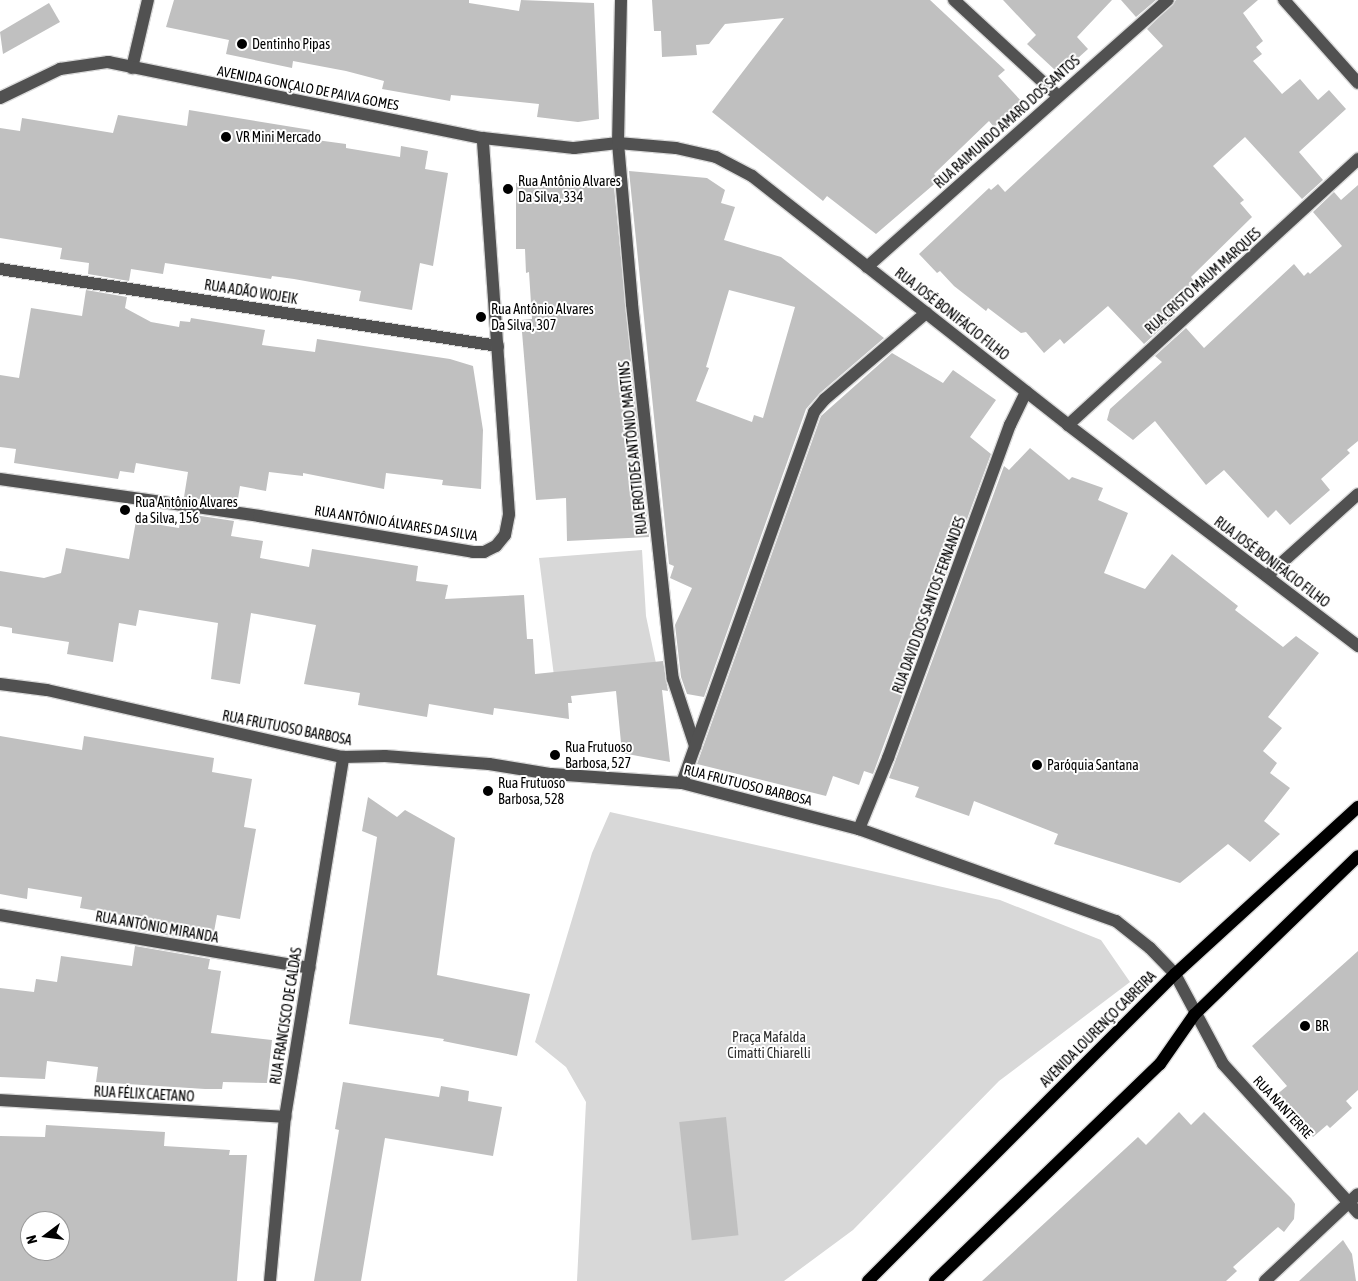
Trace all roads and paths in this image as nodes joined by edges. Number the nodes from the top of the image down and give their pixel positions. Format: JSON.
{"nodes":[{"id":1,"x":148,"y":0,"type":"edge"},
{"id":2,"x":621,"y":0,"type":"edge"},
{"id":3,"x":954,"y":0,"type":"edge"},
{"id":4,"x":1168,"y":0,"type":"edge"},
{"id":5,"x":1284,"y":0,"type":"edge"},
{"id":6,"x":132,"y":68,"type":"junction"},
{"id":7,"x":1358,"y":83,"type":"edge"},
{"id":8,"x":1058,"y":96,"type":"junction"},
{"id":9,"x":0,"y":98,"type":"edge"},
{"id":10,"x":483,"y":138,"type":"junction"},
{"id":11,"x":618,"y":143,"type":"junction"},
{"id":12,"x":1358,"y":160,"type":"edge"},
{"id":13,"x":867,"y":267,"type":"junction"},
{"id":14,"x":0,"y":269,"type":"edge"},
{"id":15,"x":926,"y":313,"type":"junction"},
{"id":16,"x":498,"y":346,"type":"junction"},
{"id":17,"x":1026,"y":392,"type":"junction"},
{"id":18,"x":1068,"y":425,"type":"junction"},
{"id":19,"x":0,"y":479,"type":"edge"},
{"id":20,"x":1358,"y":494,"type":"edge"},
{"id":21,"x":1267,"y":576,"type":"junction"},
{"id":22,"x":1358,"y":646,"type":"edge"},
{"id":23,"x":0,"y":684,"type":"edge"},
{"id":24,"x":694,"y":746,"type":"junction"},
{"id":25,"x":343,"y":757,"type":"junction"},
{"id":26,"x":682,"y":782,"type":"junction"},
{"id":27,"x":1358,"y":807,"type":"edge"},
{"id":28,"x":859,"y":829,"type":"junction"},
{"id":29,"x":1358,"y":856,"type":"edge"},
{"id":30,"x":0,"y":915,"type":"edge"},
{"id":31,"x":309,"y":968,"type":"junction"},
{"id":32,"x":1175,"y":974,"type":"junction"},
{"id":33,"x":1194,"y":1015,"type":"junction"},
{"id":34,"x":0,"y":1100,"type":"edge"},
{"id":35,"x":286,"y":1118,"type":"junction"},
{"id":36,"x":1354,"y":1198,"type":"edge"},
{"id":37,"x":1358,"y":1213,"type":"edge"},
{"id":38,"x":270,"y":1281,"type":"edge"},
{"id":39,"x":868,"y":1281,"type":"edge"},
{"id":40,"x":935,"y":1281,"type":"edge"},
{"id":41,"x":1265,"y":1281,"type":"edge"}],
"edges":[{"from":1,"to":6,"type":"street"},
{"from":2,"to":11,"type":"street"},
{"from":3,"to":8,"type":"street"},
{"from":4,"to":8,"type":"street","name":"RUA RAIMUNDO AMARO DOS SANTOS"},
{"from":5,"to":7,"type":"street"},
{"from":6,"to":9,"type":"street","name":"AVENIDA GONÇALO DE PAIVA GOMES"},
{"from":6,"to":10,"type":"street","name":"AVENIDA GONÇALO DE PAIVA GOMES"},
{"from":8,"to":13,"type":"street","name":"RUA RAIMUNDO AMARO DOS SANTOS"},
{"from":10,"to":11,"type":"street","name":"AVENIDA GONÇALO DE PAIVA GOMES"},
{"from":10,"to":16,"type":"street","name":"RUA ANTÔNIO ÁLVARES DA SILVA"},
{"from":11,"to":13,"type":"street","name":"RUA JOSÉ BONIFÁCIO FILHO"},
{"from":11,"to":24,"type":"street","name":"RUA EROTIDES ANTÔNIO MARTINS"},
{"from":12,"to":18,"type":"street","name":"RUA CRISTO MAUM MARQUES"},
{"from":13,"to":15,"type":"street","name":"RUA JOSÉ BONIFÁCIO FILHO"},
{"from":14,"to":16,"type":"street","name":"RUA ADÃO WOJEIK"},
{"from":15,"to":17,"type":"street","name":"RUA JOSÉ BONIFÁCIO FILHO"},
{"from":15,"to":24,"type":"street"},
{"from":16,"to":19,"type":"street","name":"RUA ANTÔNIO ÁLVARES DA SILVA"},
{"from":17,"to":18,"type":"street","name":"RUA JOSÉ BONIFÁCIO FILHO"},
{"from":17,"to":28,"type":"street","name":"RUA DAVID DOS SANTOS FERNANDES"},
{"from":18,"to":21,"type":"street","name":"RUA JOSÉ BONIFÁCIO FILHO"},
{"from":20,"to":21,"type":"street"},
{"from":21,"to":22,"type":"street","name":"RUA JOSÉ BONIFÁCIO FILHO"},
{"from":23,"to":25,"type":"street","name":"RUA FRUTUOSO BARBOSA"},
{"from":24,"to":26,"type":"street"},
{"from":25,"to":26,"type":"street","name":"RUA FRUTUOSO BARBOSA"},
{"from":25,"to":31,"type":"street","name":"RUA FRANCISCO DE CALDAS"},
{"from":26,"to":28,"type":"street","name":"RUA FRUTUOSO BARBOSA"},
{"from":27,"to":32,"type":"main road","name":"AVENIDA LOURENÇO CABREIRA"},
{"from":28,"to":32,"type":"street","name":"RUA FRUTUOSO BARBOSA"},
{"from":29,"to":33,"type":"main road"},
{"from":30,"to":31,"type":"street","name":"RUA ANTÔNIO MIRANDA"},
{"from":31,"to":35,"type":"street","name":"RUA FRANCISCO DE CALDAS"},
{"from":32,"to":33,"type":"street","name":"RUA FRUTUOSO BARBOSA"},
{"from":32,"to":39,"type":"main road","name":"AVENIDA LOURENÇO CABREIRA"},
{"from":33,"to":36,"type":"street","name":"RUA NANTERRE"},
{"from":33,"to":40,"type":"main road"},
{"from":34,"to":35,"type":"street","name":"RUA FÉLIX CAETANO"},
{"from":35,"to":38,"type":"street","name":"RUA FRANCISCO DE CALDAS"},
{"from":36,"to":37,"type":"street","name":"RUA NANTERRE"},
{"from":36,"to":41,"type":"street"}]}
